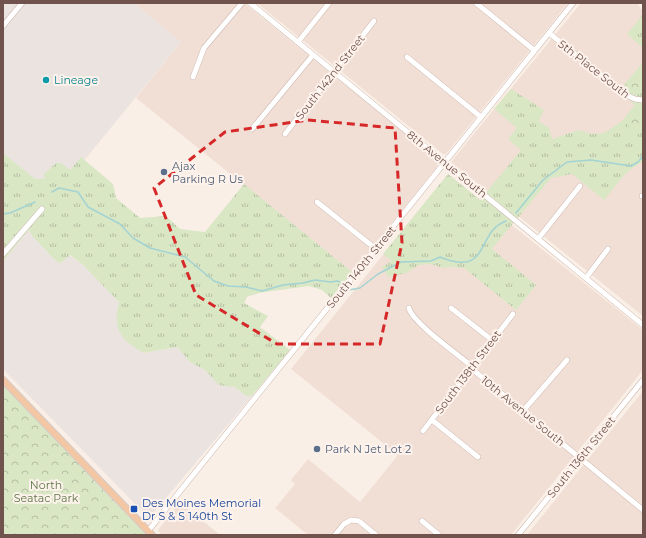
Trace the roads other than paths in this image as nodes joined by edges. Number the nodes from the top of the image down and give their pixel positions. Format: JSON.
{"nodes":[{"id":1,"x":22,"y":3,"type":"edge"},
{"id":2,"x":242,"y":3,"type":"edge"},
{"id":3,"x":250,"y":3,"type":"edge"},
{"id":4,"x":262,"y":3,"type":"edge"},
{"id":5,"x":329,"y":3,"type":"edge"},
{"id":6,"x":476,"y":3,"type":"edge"},
{"id":7,"x":573,"y":3,"type":"edge"},
{"id":8,"x":257,"y":9,"type":"junction"},
{"id":9,"x":374,"y":21,"type":"dead end"},
{"id":10,"x":3,"y":26,"type":"edge"},
{"id":11,"x":549,"y":33,"type":"junction"},
{"id":12,"x":298,"y":42,"type":"junction"},
{"id":13,"x":534,"y":50,"type":"junction"},
{"id":14,"x":313,"y":55,"type":"junction"},
{"id":15,"x":407,"y":57,"type":"dead end"},
{"id":16,"x":334,"y":72,"type":"junction"},
{"id":17,"x":193,"y":77,"type":"dead end"},
{"id":18,"x":642,"y":100,"type":"dead end"},
{"id":19,"x":482,"y":117,"type":"junction"},
{"id":20,"x":252,"y":129,"type":"dead end"},
{"id":21,"x":285,"y":134,"type":"dead end"},
{"id":22,"x":445,"y":162,"type":"junction"},
{"id":23,"x":580,"y":186,"type":"dead end"},
{"id":24,"x":317,"y":202,"type":"dead end"},
{"id":25,"x":42,"y":209,"type":"dead end"},
{"id":26,"x":538,"y":238,"type":"junction"},
{"id":27,"x":376,"y":249,"type":"junction"},
{"id":28,"x":608,"y":249,"type":"dead end"},
{"id":29,"x":3,"y":254,"type":"edge"},
{"id":30,"x":586,"y":278,"type":"junction"},
{"id":31,"x":409,"y":308,"type":"dead end"},
{"id":32,"x":451,"y":308,"type":"dead end"},
{"id":33,"x":513,"y":314,"type":"dead end"},
{"id":34,"x":643,"y":325,"type":"edge"},
{"id":35,"x":492,"y":340,"type":"junction"},
{"id":36,"x":567,"y":360,"type":"dead end"},
{"id":37,"x":472,"y":369,"type":"junction"},
{"id":38,"x":3,"y":380,"type":"edge"},
{"id":39,"x":643,"y":380,"type":"edge"},
{"id":40,"x":524,"y":412,"type":"junction"},
{"id":41,"x":432,"y":420,"type":"junction"},
{"id":42,"x":423,"y":431,"type":"dead end"},
{"id":43,"x":478,"y":457,"type":"dead end"},
{"id":44,"x":581,"y":458,"type":"junction"},
{"id":45,"x":643,"y":510,"type":"edge"},
{"id":46,"x":422,"y":521,"type":"dead end"},
{"id":47,"x":150,"y":533,"type":"edge"},
{"id":48,"x":335,"y":535,"type":"edge"},
{"id":49,"x":376,"y":535,"type":"edge"},
{"id":50,"x":439,"y":535,"type":"edge"},
{"id":51,"x":518,"y":535,"type":"edge"}],
"edges":[{"from":1,"to":10,"type":"street"},
{"from":2,"to":17,"type":"street"},
{"from":3,"to":8,"type":"street","name":"8th Avenue South"},
{"from":4,"to":8,"type":"street"},
{"from":5,"to":12,"type":"street"},
{"from":6,"to":13,"type":"street"},
{"from":7,"to":11,"type":"street","name":"South 140th Street"},
{"from":8,"to":12,"type":"street","name":"8th Avenue South"},
{"from":9,"to":16,"type":"street","name":"South 142nd Street"},
{"from":11,"to":13,"type":"street","name":"South 140th Street"},
{"from":11,"to":18,"type":"street","name":"5th Place South"},
{"from":12,"to":14,"type":"street","name":"8th Avenue South"},
{"from":13,"to":19,"type":"street","name":"South 140th Street"},
{"from":14,"to":16,"type":"street","name":"8th Avenue South"},
{"from":14,"to":20,"type":"street"},
{"from":15,"to":19,"type":"street"},
{"from":16,"to":21,"type":"street","name":"South 142nd Street"},
{"from":16,"to":22,"type":"street","name":"8th Avenue South"},
{"from":19,"to":22,"type":"street","name":"South 140th Street"},
{"from":22,"to":26,"type":"street","name":"8th Avenue South"},
{"from":22,"to":27,"type":"street","name":"South 140th Street"},
{"from":23,"to":26,"type":"street"},
{"from":24,"to":27,"type":"street"},
{"from":25,"to":29,"type":"street"},
{"from":26,"to":30,"type":"street","name":"8th Avenue South"},
{"from":27,"to":47,"type":"street","name":"South 140th Street"},
{"from":28,"to":30,"type":"street"},
{"from":30,"to":34,"type":"street","name":"8th Avenue South"},
{"from":31,"to":37,"type":"street","name":"10th Avenue South"},
{"from":32,"to":35,"type":"street"},
{"from":33,"to":35,"type":"street","name":"South 138th Street"},
{"from":35,"to":37,"type":"street","name":"South 138th Street"},
{"from":36,"to":40,"type":"street"},
{"from":37,"to":40,"type":"street","name":"10th Avenue South"},
{"from":37,"to":41,"type":"street","name":"South 138th Street"},
{"from":38,"to":47,"type":"main road"},
{"from":39,"to":44,"type":"street","name":"South 136th Street"},
{"from":40,"to":44,"type":"street","name":"10th Avenue South"},
{"from":41,"to":42,"type":"street","name":"South 138th Street"},
{"from":41,"to":43,"type":"street"},
{"from":44,"to":45,"type":"street","name":"10th Avenue South"},
{"from":44,"to":51,"type":"street","name":"South 136th Street"},
{"from":46,"to":50,"type":"street"},
{"from":48,"to":49,"type":"street"}]}
